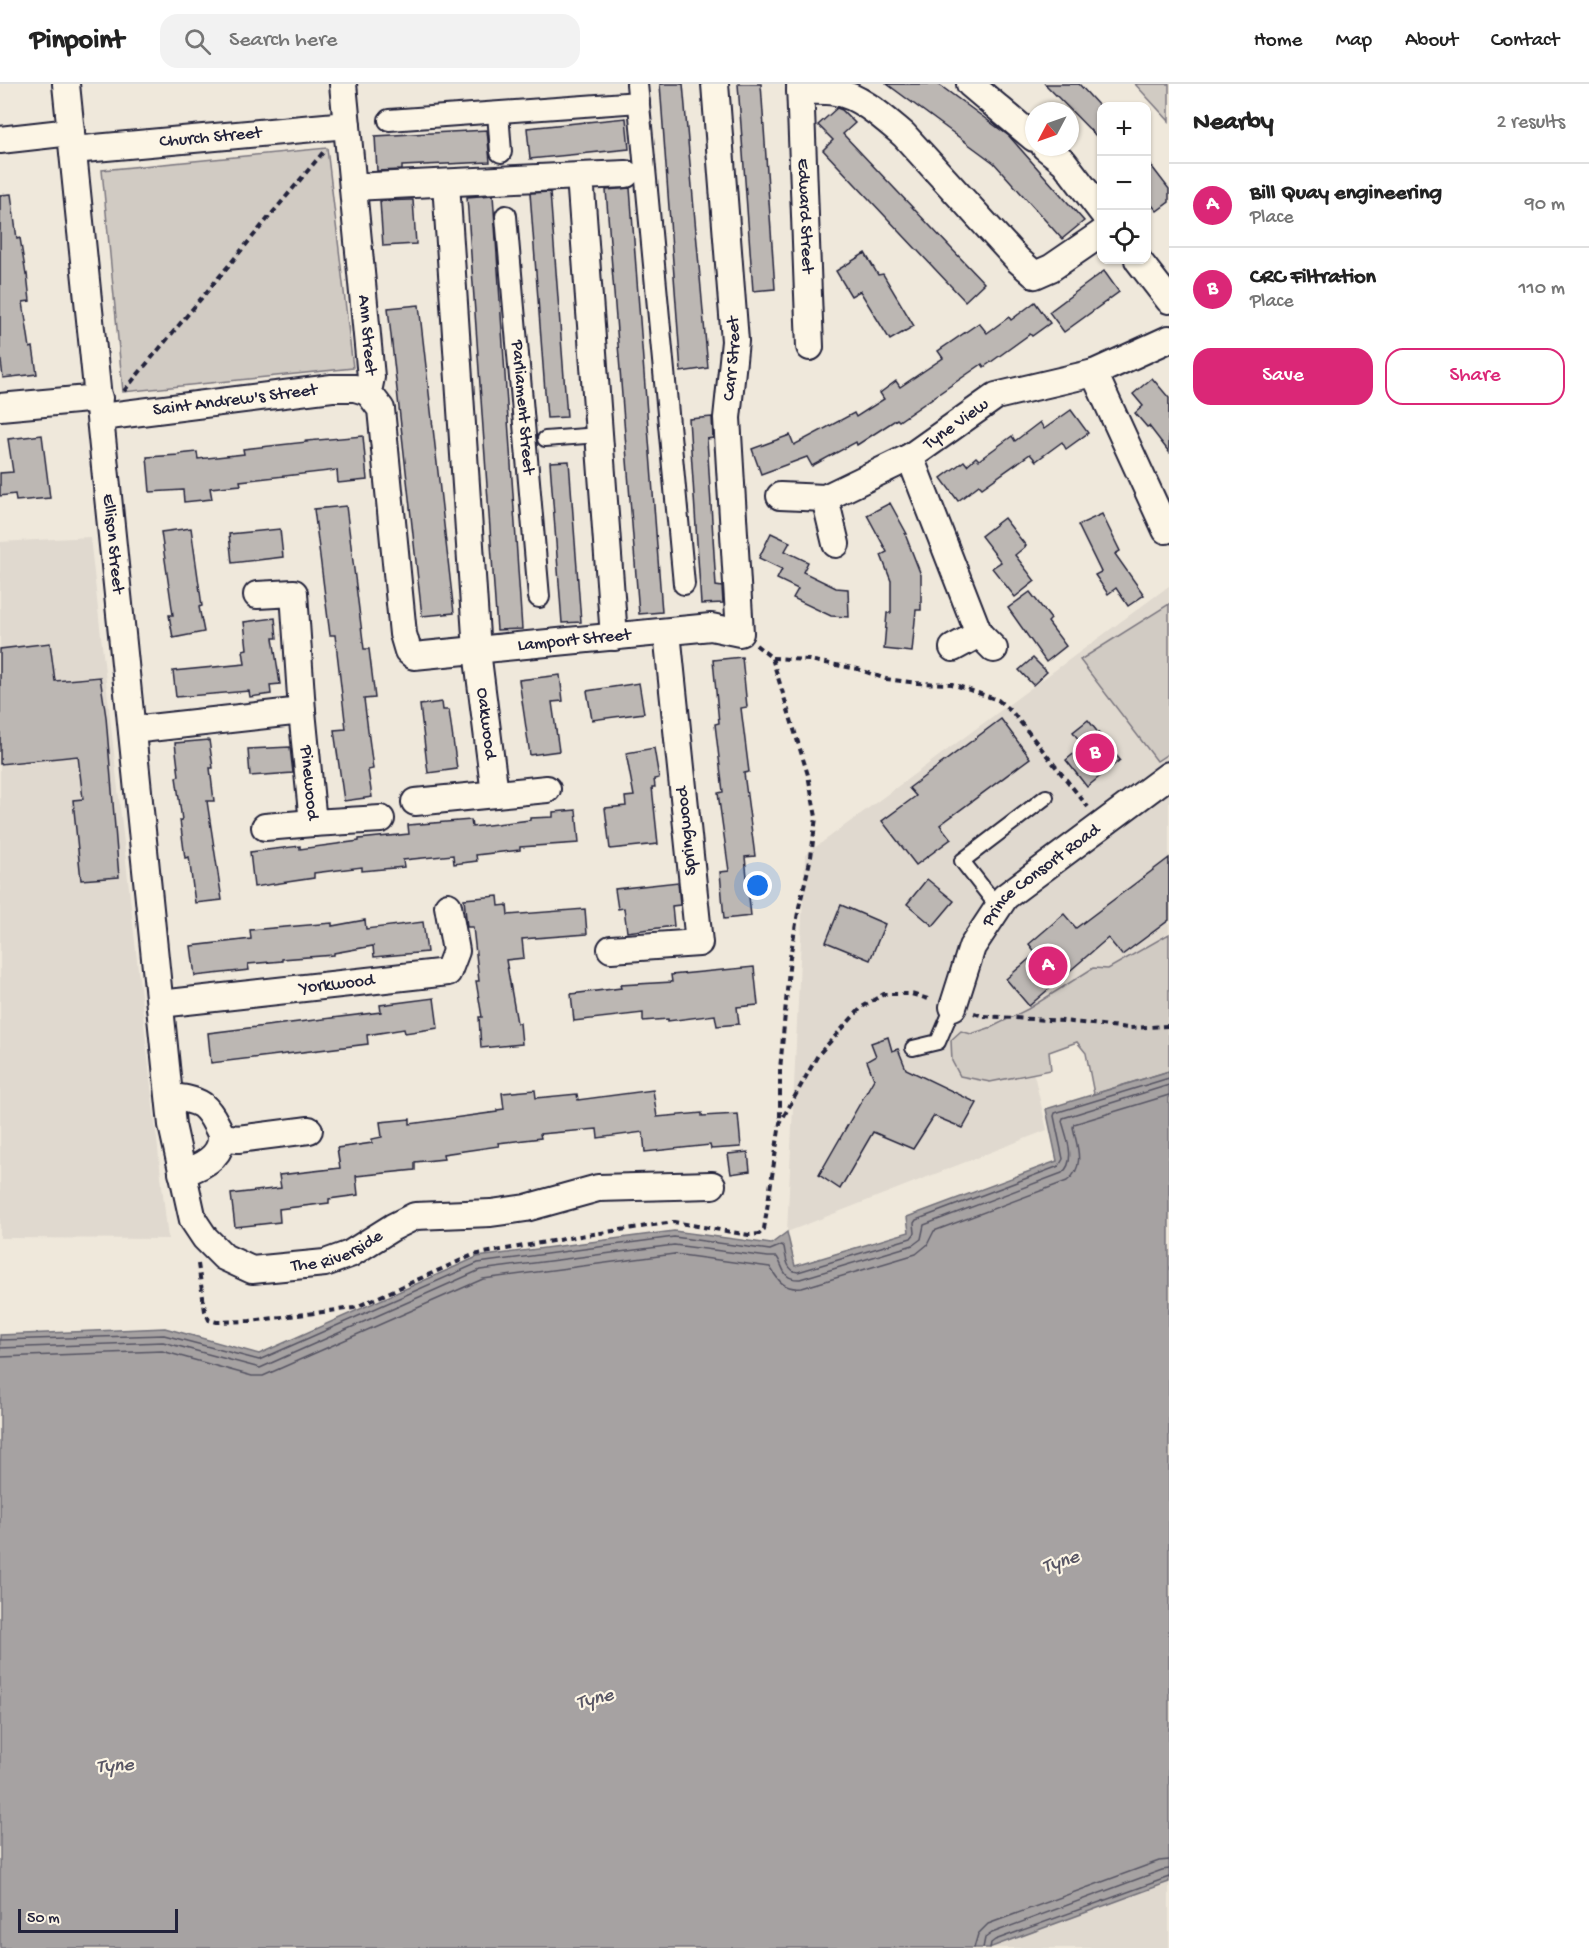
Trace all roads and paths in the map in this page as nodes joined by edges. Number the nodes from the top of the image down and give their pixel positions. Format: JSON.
{"nodes":[{"id":1,"x":66,"y":84,"type":"edge"},
{"id":2,"x":344,"y":84,"type":"edge"},
{"id":3,"x":715,"y":84,"type":"edge"},
{"id":4,"x":970,"y":84,"type":"edge"},
{"id":5,"x":800,"y":87,"type":"edge"},
{"id":6,"x":638,"y":93,"type":"edge"},
{"id":7,"x":498,"y":112,"type":"junction"},
{"id":8,"x":389,"y":120,"type":"dead end"},
{"id":9,"x":347,"y":125,"type":"junction"},
{"id":10,"x":1025,"y":130,"type":"edge"},
{"id":11,"x":0,"y":140,"type":"edge"},
{"id":12,"x":72,"y":141,"type":"junction"},
{"id":13,"x":501,"y":153,"type":"dead end"},
{"id":14,"x":1056,"y":156,"type":"edge"},
{"id":15,"x":626,"y":174,"type":"dead end"},
{"id":16,"x":580,"y":176,"type":"junction"},
{"id":17,"x":446,"y":183,"type":"junction"},
{"id":18,"x":353,"y":187,"type":"junction"},
{"id":19,"x":1100,"y":210,"type":"edge"},
{"id":20,"x":506,"y":216,"type":"dead end"},
{"id":21,"x":1097,"y":236,"type":"edge"},
{"id":22,"x":1141,"y":264,"type":"edge"},
{"id":23,"x":1169,"y":300,"type":"edge"},
{"id":24,"x":1169,"y":339,"type":"edge"},
{"id":25,"x":810,"y":347,"type":"dead end"},
{"id":26,"x":1094,"y":373,"type":"junction"},
{"id":27,"x":368,"y":392,"type":"junction"},
{"id":28,"x":0,"y":407,"type":"edge"},
{"id":29,"x":100,"y":407,"type":"junction"},
{"id":30,"x":599,"y":435,"type":"junction"},
{"id":31,"x":545,"y":440,"type":"dead end"},
{"id":32,"x":910,"y":457,"type":"junction"},
{"id":33,"x":780,"y":496,"type":"dead end"},
{"id":34,"x":825,"y":498,"type":"junction"},
{"id":35,"x":1166,"y":530,"type":"dead end"},
{"id":36,"x":836,"y":544,"type":"dead end"},
{"id":37,"x":684,"y":584,"type":"dead end"},
{"id":38,"x":257,"y":595,"type":"dead end"},
{"id":39,"x":539,"y":597,"type":"dead end"},
{"id":40,"x":667,"y":632,"type":"junction"},
{"id":41,"x":740,"y":633,"type":"junction"},
{"id":42,"x":614,"y":637,"type":"junction"},
{"id":43,"x":952,"y":648,"type":"dead end"},
{"id":44,"x":408,"y":651,"type":"joint"},
{"id":45,"x":477,"y":651,"type":"junction"},
{"id":46,"x":772,"y":658,"type":"junction"},
{"id":47,"x":302,"y":711,"type":"junction"},
{"id":48,"x":132,"y":730,"type":"junction"},
{"id":49,"x":1169,"y":775,"type":"edge"},
{"id":50,"x":547,"y":789,"type":"dead end"},
{"id":51,"x":495,"y":794,"type":"junction"},
{"id":52,"x":1046,"y":797,"type":"dead end"},
{"id":53,"x":415,"y":802,"type":"dead end"},
{"id":54,"x":381,"y":819,"type":"dead end"},
{"id":55,"x":313,"y":823,"type":"junction"},
{"id":56,"x":1102,"y":825,"type":"junction"},
{"id":57,"x":265,"y":827,"type":"dead end"},
{"id":58,"x":448,"y":906,"type":"dead end"},
{"id":59,"x":998,"y":908,"type":"junction"},
{"id":60,"x":611,"y":949,"type":"dead end"},
{"id":61,"x":160,"y":1004,"type":"junction"},
{"id":62,"x":953,"y":1007,"type":"joint"},
{"id":63,"x":913,"y":1048,"type":"dead end"},
{"id":64,"x":170,"y":1097,"type":"junction"},
{"id":65,"x":780,"y":1123,"type":"dead end"},
{"id":66,"x":309,"y":1130,"type":"dead end"},
{"id":67,"x":221,"y":1137,"type":"junction"},
{"id":68,"x":182,"y":1173,"type":"junction"},
{"id":69,"x":712,"y":1185,"type":"dead end"}],
"edges":[{"from":1,"to":12,"type":"street","name":"Ellison Street"},
{"from":2,"to":9,"type":"street","name":"Ann Street"},
{"from":3,"to":41,"type":"street","name":"Carr Street"},
{"from":4,"to":10,"type":"street"},
{"from":5,"to":21,"type":"street"},
{"from":5,"to":25,"type":"street","name":"Edward Street"},
{"from":6,"to":7,"type":"street"},
{"from":6,"to":37,"type":"street"},
{"from":7,"to":8,"type":"street"},
{"from":7,"to":13,"type":"street"},
{"from":9,"to":12,"type":"street","name":"Church Street"},
{"from":9,"to":18,"type":"street","name":"Ann Street"},
{"from":9,"to":29,"type":"path"},
{"from":11,"to":12,"type":"street","name":"Church Street"},
{"from":12,"to":29,"type":"street","name":"Ellison Street"},
{"from":14,"to":19,"type":"street"},
{"from":15,"to":16,"type":"street"},
{"from":16,"to":17,"type":"street"},
{"from":16,"to":30,"type":"street"},
{"from":17,"to":18,"type":"street"},
{"from":17,"to":45,"type":"street","name":"Oakwood"},
{"from":18,"to":27,"type":"street","name":"Ann Street"},
{"from":20,"to":39,"type":"street","name":"Parliament Street"},
{"from":22,"to":23,"type":"street"},
{"from":24,"to":26,"type":"street","name":"Tyne View"},
{"from":26,"to":32,"type":"street","name":"Tyne View"},
{"from":26,"to":35,"type":"street"},
{"from":27,"to":29,"type":"street","name":"Saint Andrew's Street"},
{"from":27,"to":44,"type":"street","name":"Ann Street"},
{"from":28,"to":29,"type":"street","name":"Saint Andrew's Street"},
{"from":29,"to":48,"type":"street","name":"Ellison Street"},
{"from":30,"to":31,"type":"lane"},
{"from":30,"to":42,"type":"street"},
{"from":32,"to":34,"type":"street","name":"Tyne View"},
{"from":32,"to":43,"type":"street"},
{"from":33,"to":34,"type":"street","name":"Tyne View"},
{"from":34,"to":36,"type":"street"},
{"from":38,"to":47,"type":"street","name":"Pinewood"},
{"from":40,"to":41,"type":"street","name":"Lamport Street"},
{"from":40,"to":42,"type":"street","name":"Lamport Street"},
{"from":40,"to":60,"type":"street","name":"Springwood"},
{"from":41,"to":46,"type":"path"},
{"from":42,"to":45,"type":"street","name":"Lamport Street"},
{"from":44,"to":45,"type":"street","name":"Lamport Street"},
{"from":45,"to":51,"type":"street","name":"Oakwood"},
{"from":46,"to":56,"type":"path"},
{"from":46,"to":65,"type":"path"},
{"from":47,"to":48,"type":"street"},
{"from":47,"to":55,"type":"street","name":"Pinewood"},
{"from":48,"to":61,"type":"street","name":"Ellison Street"},
{"from":49,"to":56,"type":"street","name":"Prince Consort Road"},
{"from":50,"to":51,"type":"street"},
{"from":51,"to":53,"type":"street"},
{"from":52,"to":59,"type":"lane"},
{"from":54,"to":55,"type":"street","name":"Pinewood"},
{"from":55,"to":57,"type":"street"},
{"from":56,"to":59,"type":"street","name":"Prince Consort Road"},
{"from":58,"to":61,"type":"street","name":"Yorkwood"},
{"from":59,"to":62,"type":"street","name":"Prince Consort Road"},
{"from":61,"to":64,"type":"street","name":"The Riverside"},
{"from":62,"to":63,"type":"lane"},
{"from":64,"to":67,"type":"street"},
{"from":64,"to":68,"type":"street","name":"The Riverside"},
{"from":66,"to":67,"type":"street"},
{"from":67,"to":68,"type":"street"},
{"from":68,"to":69,"type":"street","name":"The Riverside"}]}
